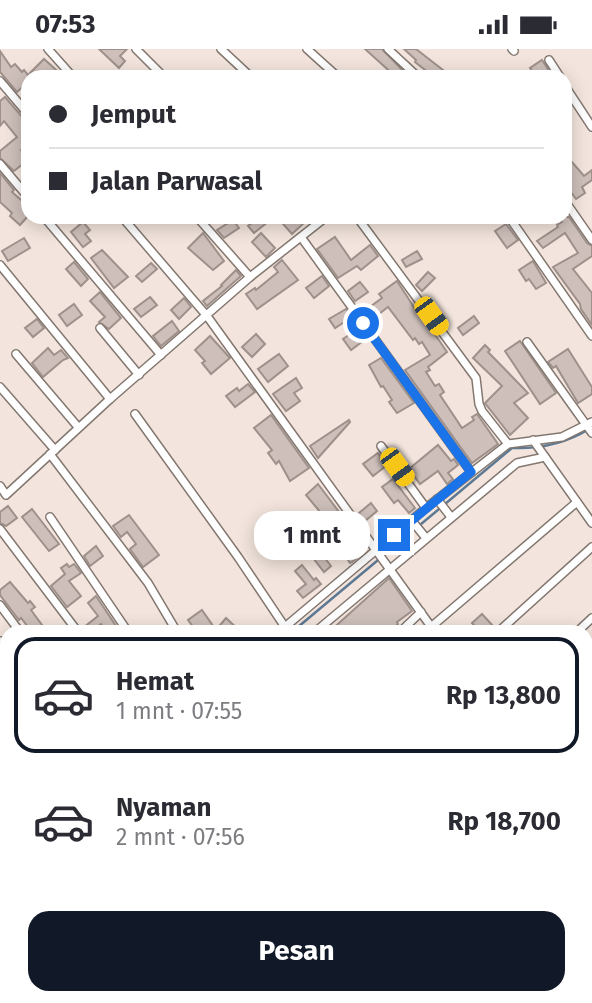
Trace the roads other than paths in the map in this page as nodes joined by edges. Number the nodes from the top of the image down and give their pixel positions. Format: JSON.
{"nodes":[{"id":1,"x":48,"y":49,"type":"edge"},
{"id":2,"x":136,"y":49,"type":"edge"},
{"id":3,"x":221,"y":49,"type":"edge"},
{"id":4,"x":307,"y":49,"type":"edge"},
{"id":5,"x":388,"y":49,"type":"edge"},
{"id":6,"x":549,"y":60,"type":"dead end"},
{"id":7,"x":66,"y":70,"type":"edge"},
{"id":8,"x":157,"y":70,"type":"edge"},
{"id":9,"x":244,"y":70,"type":"edge"},
{"id":10,"x":330,"y":70,"type":"edge"},
{"id":11,"x":410,"y":70,"type":"edge"},
{"id":12,"x":555,"y":70,"type":"edge"},
{"id":13,"x":0,"y":81,"type":"edge"},
{"id":14,"x":572,"y":97,"type":"edge"},
{"id":15,"x":21,"y":106,"type":"edge"},
{"id":16,"x":592,"y":127,"type":"edge"},
{"id":17,"x":0,"y":165,"type":"edge"},
{"id":18,"x":21,"y":190,"type":"edge"},
{"id":19,"x":572,"y":211,"type":"edge"},
{"id":20,"x":50,"y":224,"type":"edge"},
{"id":21,"x":127,"y":224,"type":"edge"},
{"id":22,"x":203,"y":224,"type":"edge"},
{"id":23,"x":315,"y":224,"type":"edge"},
{"id":24,"x":362,"y":224,"type":"edge"},
{"id":25,"x":514,"y":224,"type":"edge"},
{"id":26,"x":301,"y":237,"type":"junction"},
{"id":27,"x":592,"y":240,"type":"edge"},
{"id":28,"x":0,"y":265,"type":"edge"},
{"id":29,"x":250,"y":277,"type":"junction"},
{"id":30,"x":207,"y":316,"type":"junction"},
{"id":31,"x":100,"y":328,"type":"dead end"},
{"id":32,"x":592,"y":336,"type":"edge"},
{"id":33,"x":527,"y":342,"type":"dead end"},
{"id":34,"x":16,"y":354,"type":"dead end"},
{"id":35,"x":161,"y":355,"type":"junction"},
{"id":36,"x":139,"y":375,"type":"junction"},
{"id":37,"x":0,"y":387,"type":"edge"},
{"id":38,"x":110,"y":399,"type":"junction"},
{"id":39,"x":135,"y":414,"type":"dead end"},
{"id":40,"x":78,"y":427,"type":"junction"},
{"id":41,"x":590,"y":427,"type":"edge"},
{"id":42,"x":533,"y":440,"type":"junction"},
{"id":43,"x":508,"y":444,"type":"junction"},
{"id":44,"x":382,"y":446,"type":"dead end"},
{"id":45,"x":53,"y":452,"type":"junction"},
{"id":46,"x":545,"y":457,"type":"junction"},
{"id":47,"x":471,"y":472,"type":"junction"},
{"id":48,"x":0,"y":486,"type":"edge"},
{"id":49,"x":3,"y":497,"type":"edge"},
{"id":50,"x":439,"y":502,"type":"junction"},
{"id":51,"x":577,"y":502,"type":"junction"},
{"id":52,"x":426,"y":508,"type":"junction"},
{"id":53,"x":449,"y":515,"type":"junction"},
{"id":54,"x":50,"y":517,"type":"dead end"},
{"id":55,"x":414,"y":523,"type":"junction"},
{"id":56,"x":592,"y":523,"type":"edge"},
{"id":57,"x":0,"y":529,"type":"edge"},
{"id":58,"x":424,"y":535,"type":"junction"},
{"id":59,"x":592,"y":547,"type":"edge"},
{"id":60,"x":378,"y":553,"type":"junction"},
{"id":61,"x":387,"y":566,"type":"junction"},
{"id":62,"x":0,"y":605,"type":"edge"},
{"id":63,"x":421,"y":612,"type":"junction"},
{"id":64,"x":15,"y":625,"type":"edge"},
{"id":65,"x":73,"y":625,"type":"edge"},
{"id":66,"x":123,"y":625,"type":"edge"},
{"id":67,"x":173,"y":625,"type":"edge"},
{"id":68,"x":280,"y":625,"type":"edge"},
{"id":69,"x":287,"y":625,"type":"edge"},
{"id":70,"x":323,"y":625,"type":"edge"},
{"id":71,"x":407,"y":625,"type":"edge"},
{"id":72,"x":430,"y":625,"type":"edge"},
{"id":73,"x":438,"y":625,"type":"edge"},
{"id":74,"x":506,"y":625,"type":"edge"}],
"edges":[{"from":1,"to":7,"type":"street"},
{"from":2,"to":8,"type":"street"},
{"from":3,"to":9,"type":"street"},
{"from":4,"to":10,"type":"street"},
{"from":5,"to":11,"type":"street"},
{"from":6,"to":12,"type":"street"},
{"from":13,"to":15,"type":"street"},
{"from":14,"to":16,"type":"street"},
{"from":17,"to":18,"type":"street"},
{"from":19,"to":27,"type":"street"},
{"from":20,"to":35,"type":"street"},
{"from":21,"to":30,"type":"street"},
{"from":22,"to":29,"type":"street"},
{"from":23,"to":26,"type":"street"},
{"from":24,"to":43,"type":"street"},
{"from":25,"to":32,"type":"street"},
{"from":26,"to":29,"type":"street"},
{"from":26,"to":47,"type":"street"},
{"from":28,"to":38,"type":"street"},
{"from":29,"to":30,"type":"street"},
{"from":30,"to":35,"type":"street"},
{"from":30,"to":60,"type":"street"},
{"from":31,"to":36,"type":"street"},
{"from":33,"to":41,"type":"street"},
{"from":34,"to":40,"type":"street"},
{"from":35,"to":36,"type":"street"},
{"from":36,"to":38,"type":"street"},
{"from":37,"to":45,"type":"street"},
{"from":38,"to":40,"type":"street"},
{"from":39,"to":68,"type":"street"},
{"from":40,"to":45,"type":"street"},
{"from":41,"to":42,"type":"street"},
{"from":42,"to":43,"type":"street"},
{"from":42,"to":46,"type":"street"},
{"from":43,"to":47,"type":"street"},
{"from":44,"to":52,"type":"street"},
{"from":45,"to":49,"type":"street"},
{"from":45,"to":67,"type":"street"},
{"from":46,"to":51,"type":"street"},
{"from":46,"to":53,"type":"street"},
{"from":47,"to":50,"type":"street"},
{"from":48,"to":49,"type":"street"},
{"from":50,"to":52,"type":"street"},
{"from":50,"to":53,"type":"street"},
{"from":51,"to":56,"type":"street"},
{"from":51,"to":73,"type":"street"},
{"from":52,"to":55,"type":"street"},
{"from":53,"to":58,"type":"street"},
{"from":54,"to":66,"type":"street"},
{"from":55,"to":58,"type":"street"},
{"from":55,"to":60,"type":"street"},
{"from":57,"to":65,"type":"street"},
{"from":58,"to":61,"type":"street"},
{"from":59,"to":74,"type":"street"},
{"from":60,"to":61,"type":"street"},
{"from":60,"to":69,"type":"street"},
{"from":61,"to":63,"type":"street"},
{"from":61,"to":70,"type":"street"},
{"from":62,"to":64,"type":"street"},
{"from":63,"to":71,"type":"street"},
{"from":63,"to":72,"type":"street"}]}
